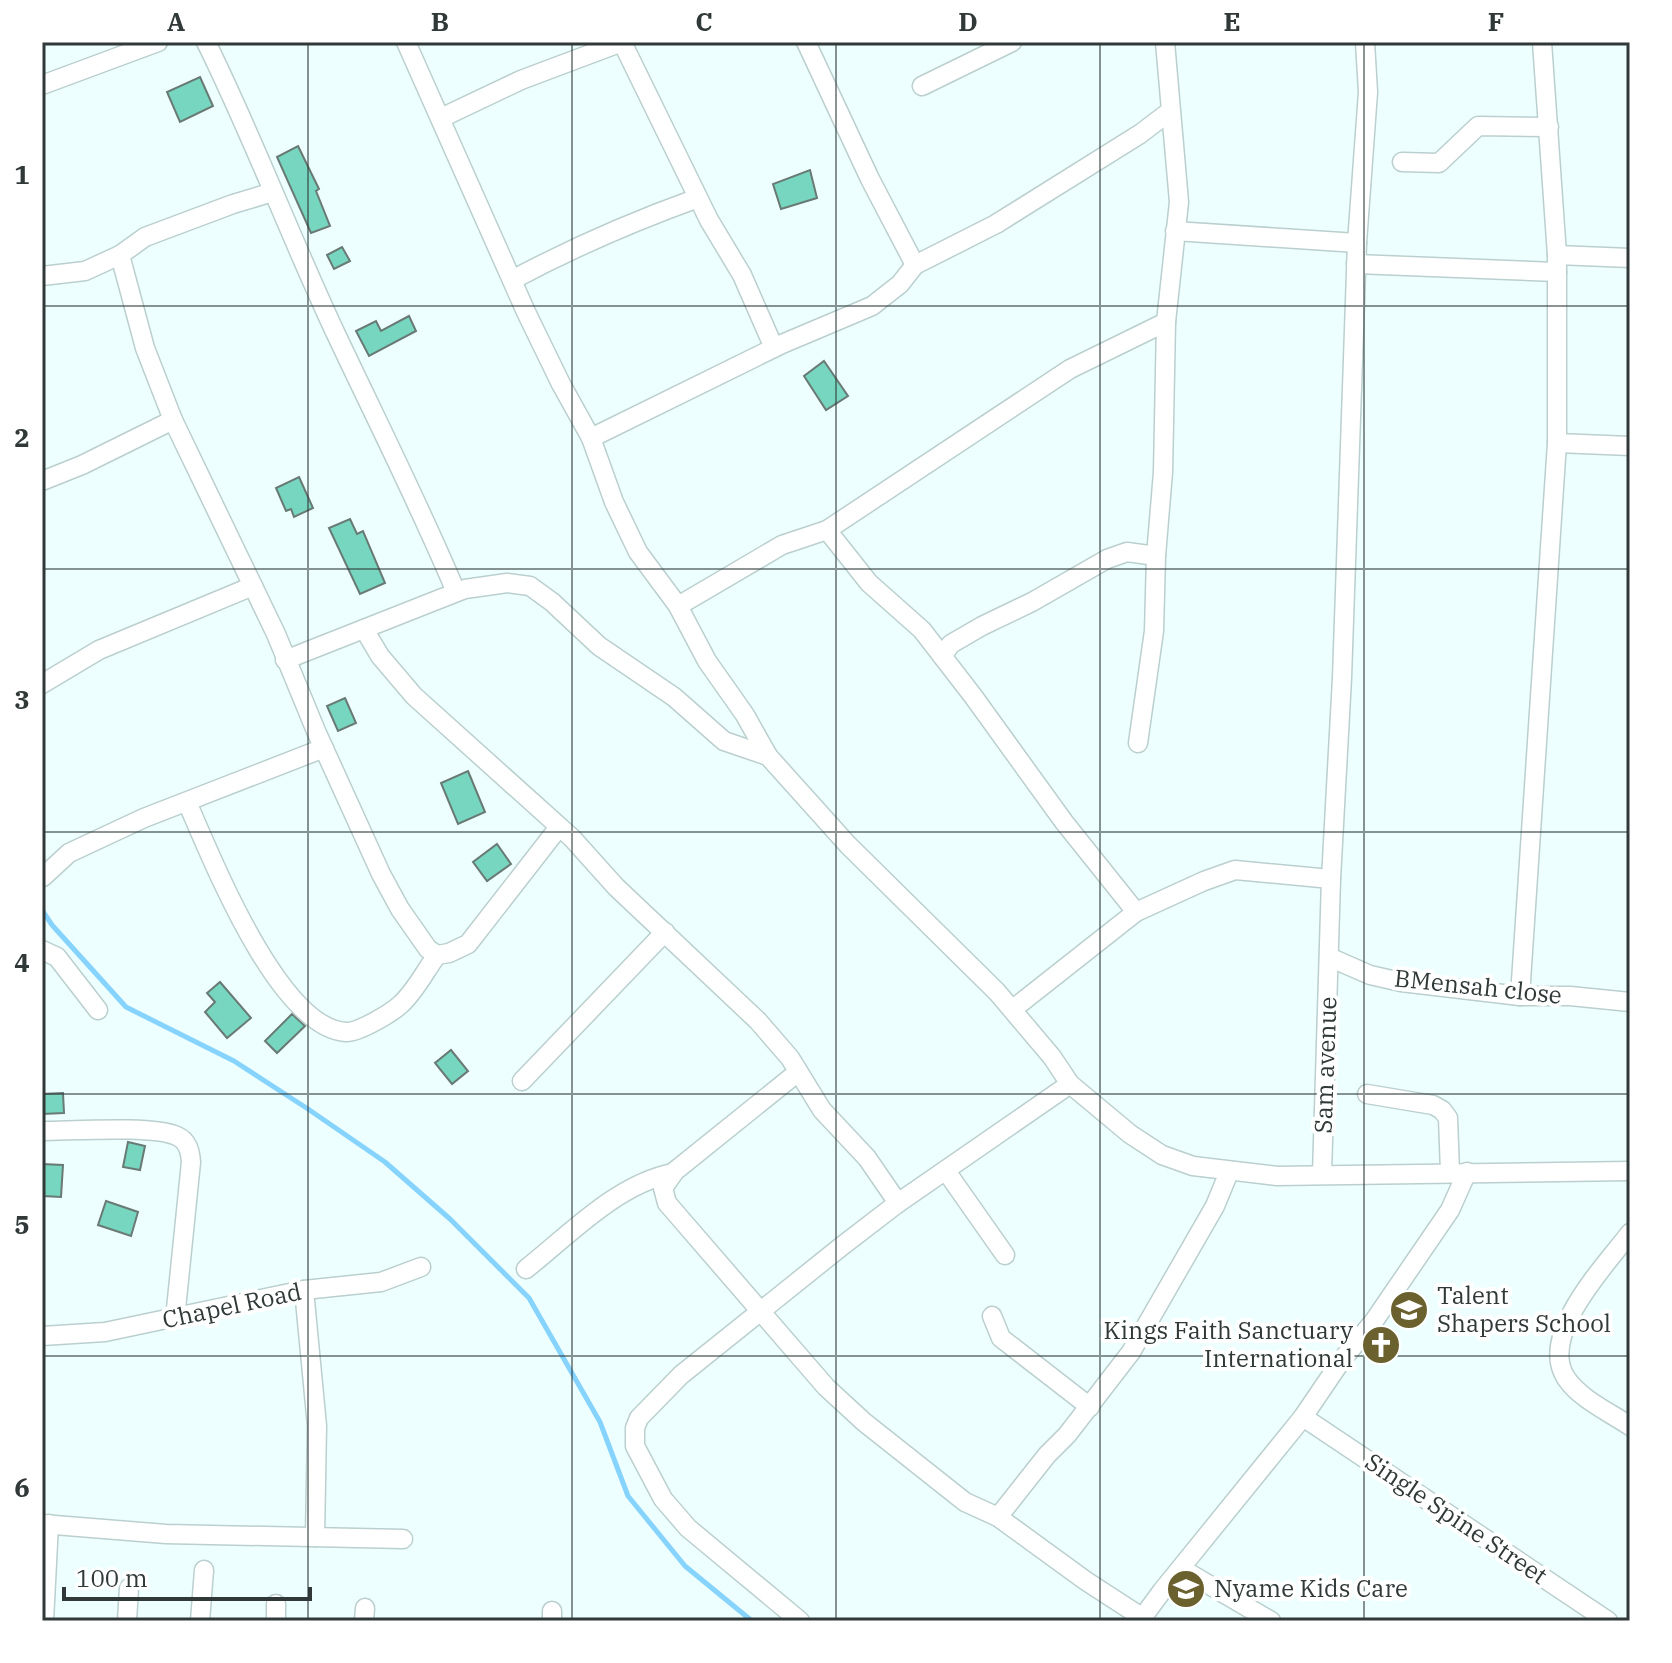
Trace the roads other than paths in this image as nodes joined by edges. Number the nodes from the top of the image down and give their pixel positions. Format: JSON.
{"nodes":[{"id":1,"x":158,"y":42,"type":"edge"},
{"id":2,"x":206,"y":42,"type":"edge"},
{"id":3,"x":406,"y":42,"type":"edge"},
{"id":4,"x":622,"y":42,"type":"edge"},
{"id":5,"x":806,"y":42,"type":"edge"},
{"id":6,"x":1012,"y":42,"type":"edge"},
{"id":7,"x":1165,"y":42,"type":"edge"},
{"id":8,"x":1365,"y":42,"type":"edge"},
{"id":9,"x":1542,"y":42,"type":"edge"},
{"id":10,"x":42,"y":85,"type":"edge"},
{"id":11,"x":922,"y":86,"type":"dead end"},
{"id":12,"x":1169,"y":112,"type":"junction"},
{"id":13,"x":441,"y":118,"type":"junction"},
{"id":14,"x":1549,"y":127,"type":"junction"},
{"id":15,"x":1402,"y":162,"type":"dead end"},
{"id":16,"x":273,"y":192,"type":"junction"},
{"id":17,"x":698,"y":198,"type":"junction"},
{"id":18,"x":1175,"y":231,"type":"junction"},
{"id":19,"x":1357,"y":243,"type":"junction"},
{"id":20,"x":120,"y":255,"type":"junction"},
{"id":21,"x":1630,"y":258,"type":"edge"},
{"id":22,"x":1557,"y":263,"type":"junction"},
{"id":23,"x":1356,"y":264,"type":"junction"},
{"id":24,"x":915,"y":265,"type":"junction"},
{"id":25,"x":42,"y":276,"type":"edge"},
{"id":26,"x":512,"y":280,"type":"junction"},
{"id":27,"x":1166,"y":322,"type":"junction"},
{"id":28,"x":774,"y":348,"type":"junction"},
{"id":29,"x":173,"y":420,"type":"junction"},
{"id":30,"x":591,"y":438,"type":"junction"},
{"id":31,"x":1557,"y":443,"type":"junction"},
{"id":32,"x":1630,"y":446,"type":"edge"},
{"id":33,"x":42,"y":481,"type":"edge"},
{"id":34,"x":827,"y":530,"type":"junction"},
{"id":35,"x":1156,"y":556,"type":"junction"},
{"id":36,"x":253,"y":586,"type":"junction"},
{"id":37,"x":456,"y":592,"type":"junction"},
{"id":38,"x":678,"y":606,"type":"junction"},
{"id":39,"x":364,"y":629,"type":"junction"},
{"id":40,"x":942,"y":656,"type":"junction"},
{"id":41,"x":285,"y":660,"type":"junction"},
{"id":42,"x":42,"y":684,"type":"edge"},
{"id":43,"x":1138,"y":743,"type":"dead end"},
{"id":44,"x":324,"y":748,"type":"junction"},
{"id":45,"x":768,"y":756,"type":"junction"},
{"id":46,"x":187,"y":802,"type":"junction"},
{"id":47,"x":559,"y":827,"type":"junction"},
{"id":48,"x":43,"y":877,"type":"edge"},
{"id":49,"x":1331,"y":879,"type":"junction"},
{"id":50,"x":1136,"y":912,"type":"junction"},
{"id":51,"x":665,"y":932,"type":"junction"},
{"id":52,"x":42,"y":950,"type":"edge"},
{"id":53,"x":437,"y":955,"type":"junction"},
{"id":54,"x":1329,"y":957,"type":"junction"},
{"id":55,"x":1520,"y":996,"type":"junction"},
{"id":56,"x":1630,"y":1002,"type":"edge"},
{"id":57,"x":1013,"y":1009,"type":"junction"},
{"id":58,"x":98,"y":1010,"type":"dead end"},
{"id":59,"x":798,"y":1072,"type":"junction"},
{"id":60,"x":522,"y":1081,"type":"dead end"},
{"id":61,"x":1070,"y":1084,"type":"junction"},
{"id":62,"x":1367,"y":1094,"type":"dead end"},
{"id":63,"x":42,"y":1131,"type":"edge"},
{"id":64,"x":946,"y":1171,"type":"junction"},
{"id":65,"x":1630,"y":1171,"type":"edge"},
{"id":66,"x":1229,"y":1172,"type":"junction"},
{"id":67,"x":1458,"y":1172,"type":"junction"},
{"id":68,"x":673,"y":1173,"type":"junction"},
{"id":69,"x":1322,"y":1174,"type":"junction"},
{"id":70,"x":898,"y":1203,"type":"junction"},
{"id":71,"x":1630,"y":1233,"type":"edge"},
{"id":72,"x":1005,"y":1255,"type":"dead end"},
{"id":73,"x":421,"y":1267,"type":"dead end"},
{"id":74,"x":526,"y":1269,"type":"dead end"},
{"id":75,"x":304,"y":1290,"type":"junction"},
{"id":76,"x":761,"y":1311,"type":"junction"},
{"id":77,"x":992,"y":1316,"type":"dead end"},
{"id":78,"x":175,"y":1319,"type":"junction"},
{"id":79,"x":42,"y":1336,"type":"edge"},
{"id":80,"x":1090,"y":1407,"type":"junction"},
{"id":81,"x":1303,"y":1417,"type":"junction"},
{"id":82,"x":1630,"y":1426,"type":"edge"},
{"id":83,"x":998,"y":1517,"type":"junction"},
{"id":84,"x":46,"y":1524,"type":"edge"},
{"id":85,"x":315,"y":1537,"type":"junction"},
{"id":86,"x":403,"y":1539,"type":"dead end"},
{"id":87,"x":1182,"y":1569,"type":"junction"},
{"id":88,"x":204,"y":1570,"type":"dead end"},
{"id":89,"x":129,"y":1588,"type":"dead end"},
{"id":90,"x":1142,"y":1619,"type":"edge"},
{"id":91,"x":44,"y":1621,"type":"edge"},
{"id":92,"x":127,"y":1621,"type":"edge"},
{"id":93,"x":200,"y":1621,"type":"edge"},
{"id":94,"x":800,"y":1621,"type":"edge"},
{"id":95,"x":1271,"y":1621,"type":"edge"},
{"id":96,"x":1608,"y":1621,"type":"edge"}],
"edges":[{"from":1,"to":10,"type":"street"},
{"from":2,"to":16,"type":"street"},
{"from":3,"to":13,"type":"street"},
{"from":4,"to":13,"type":"street"},
{"from":4,"to":17,"type":"street"},
{"from":5,"to":24,"type":"street"},
{"from":6,"to":11,"type":"street"},
{"from":7,"to":12,"type":"street"},
{"from":8,"to":19,"type":"street","name":"Sam avenue"},
{"from":9,"to":14,"type":"street"},
{"from":12,"to":18,"type":"street"},
{"from":12,"to":24,"type":"street"},
{"from":13,"to":26,"type":"street"},
{"from":14,"to":15,"type":"street"},
{"from":14,"to":22,"type":"street"},
{"from":16,"to":20,"type":"street"},
{"from":16,"to":37,"type":"street"},
{"from":17,"to":26,"type":"street"},
{"from":17,"to":28,"type":"street"},
{"from":18,"to":19,"type":"street"},
{"from":18,"to":27,"type":"street"},
{"from":19,"to":23,"type":"street","name":"Sam avenue"},
{"from":20,"to":25,"type":"street"},
{"from":20,"to":29,"type":"street"},
{"from":21,"to":22,"type":"street"},
{"from":22,"to":23,"type":"street"},
{"from":22,"to":31,"type":"street"},
{"from":23,"to":49,"type":"street","name":"Sam avenue"},
{"from":24,"to":28,"type":"street"},
{"from":26,"to":30,"type":"street"},
{"from":27,"to":34,"type":"street"},
{"from":27,"to":35,"type":"street"},
{"from":28,"to":30,"type":"street"},
{"from":29,"to":33,"type":"street"},
{"from":29,"to":36,"type":"street"},
{"from":30,"to":38,"type":"street"},
{"from":31,"to":32,"type":"street"},
{"from":31,"to":55,"type":"street"},
{"from":34,"to":38,"type":"street"},
{"from":34,"to":40,"type":"street"},
{"from":35,"to":40,"type":"street"},
{"from":35,"to":43,"type":"street"},
{"from":36,"to":41,"type":"street"},
{"from":36,"to":42,"type":"street"},
{"from":37,"to":39,"type":"street"},
{"from":37,"to":45,"type":"street"},
{"from":38,"to":45,"type":"street"},
{"from":39,"to":41,"type":"street"},
{"from":39,"to":47,"type":"street"},
{"from":40,"to":50,"type":"street"},
{"from":41,"to":44,"type":"street"},
{"from":44,"to":46,"type":"street"},
{"from":44,"to":53,"type":"street"},
{"from":45,"to":57,"type":"street"},
{"from":46,"to":48,"type":"street"},
{"from":46,"to":53,"type":"street"},
{"from":47,"to":51,"type":"street"},
{"from":47,"to":53,"type":"street"},
{"from":49,"to":50,"type":"street"},
{"from":49,"to":54,"type":"street","name":"Sam avenue"},
{"from":50,"to":57,"type":"street"},
{"from":51,"to":59,"type":"street"},
{"from":51,"to":60,"type":"street"},
{"from":52,"to":58,"type":"street"},
{"from":54,"to":55,"type":"street","name":"BMensah close"},
{"from":54,"to":69,"type":"street","name":"Sam avenue"},
{"from":55,"to":56,"type":"street","name":"BMensah close"},
{"from":57,"to":61,"type":"street"},
{"from":59,"to":68,"type":"street"},
{"from":59,"to":70,"type":"street"},
{"from":61,"to":64,"type":"street"},
{"from":61,"to":66,"type":"street"},
{"from":62,"to":67,"type":"street"},
{"from":63,"to":78,"type":"street"},
{"from":64,"to":70,"type":"street"},
{"from":64,"to":72,"type":"street"},
{"from":65,"to":67,"type":"street"},
{"from":66,"to":69,"type":"street"},
{"from":66,"to":80,"type":"street"},
{"from":67,"to":69,"type":"street"},
{"from":67,"to":81,"type":"street"},
{"from":68,"to":74,"type":"street"},
{"from":68,"to":76,"type":"street"},
{"from":70,"to":76,"type":"street"},
{"from":71,"to":82,"type":"street"},
{"from":73,"to":75,"type":"street","name":"Chapel Road"},
{"from":75,"to":78,"type":"street","name":"Chapel Road"},
{"from":75,"to":85,"type":"street"},
{"from":76,"to":83,"type":"street"},
{"from":76,"to":94,"type":"street"},
{"from":77,"to":80,"type":"street"},
{"from":78,"to":79,"type":"street","name":"Chapel Road"},
{"from":80,"to":83,"type":"street"},
{"from":81,"to":87,"type":"street"},
{"from":81,"to":96,"type":"street","name":"Single Spine Street"},
{"from":83,"to":90,"type":"street"},
{"from":84,"to":85,"type":"street"},
{"from":84,"to":91,"type":"street"},
{"from":85,"to":86,"type":"street"},
{"from":87,"to":90,"type":"street"},
{"from":87,"to":95,"type":"street"},
{"from":88,"to":93,"type":"street"},
{"from":89,"to":92,"type":"street"}]}
